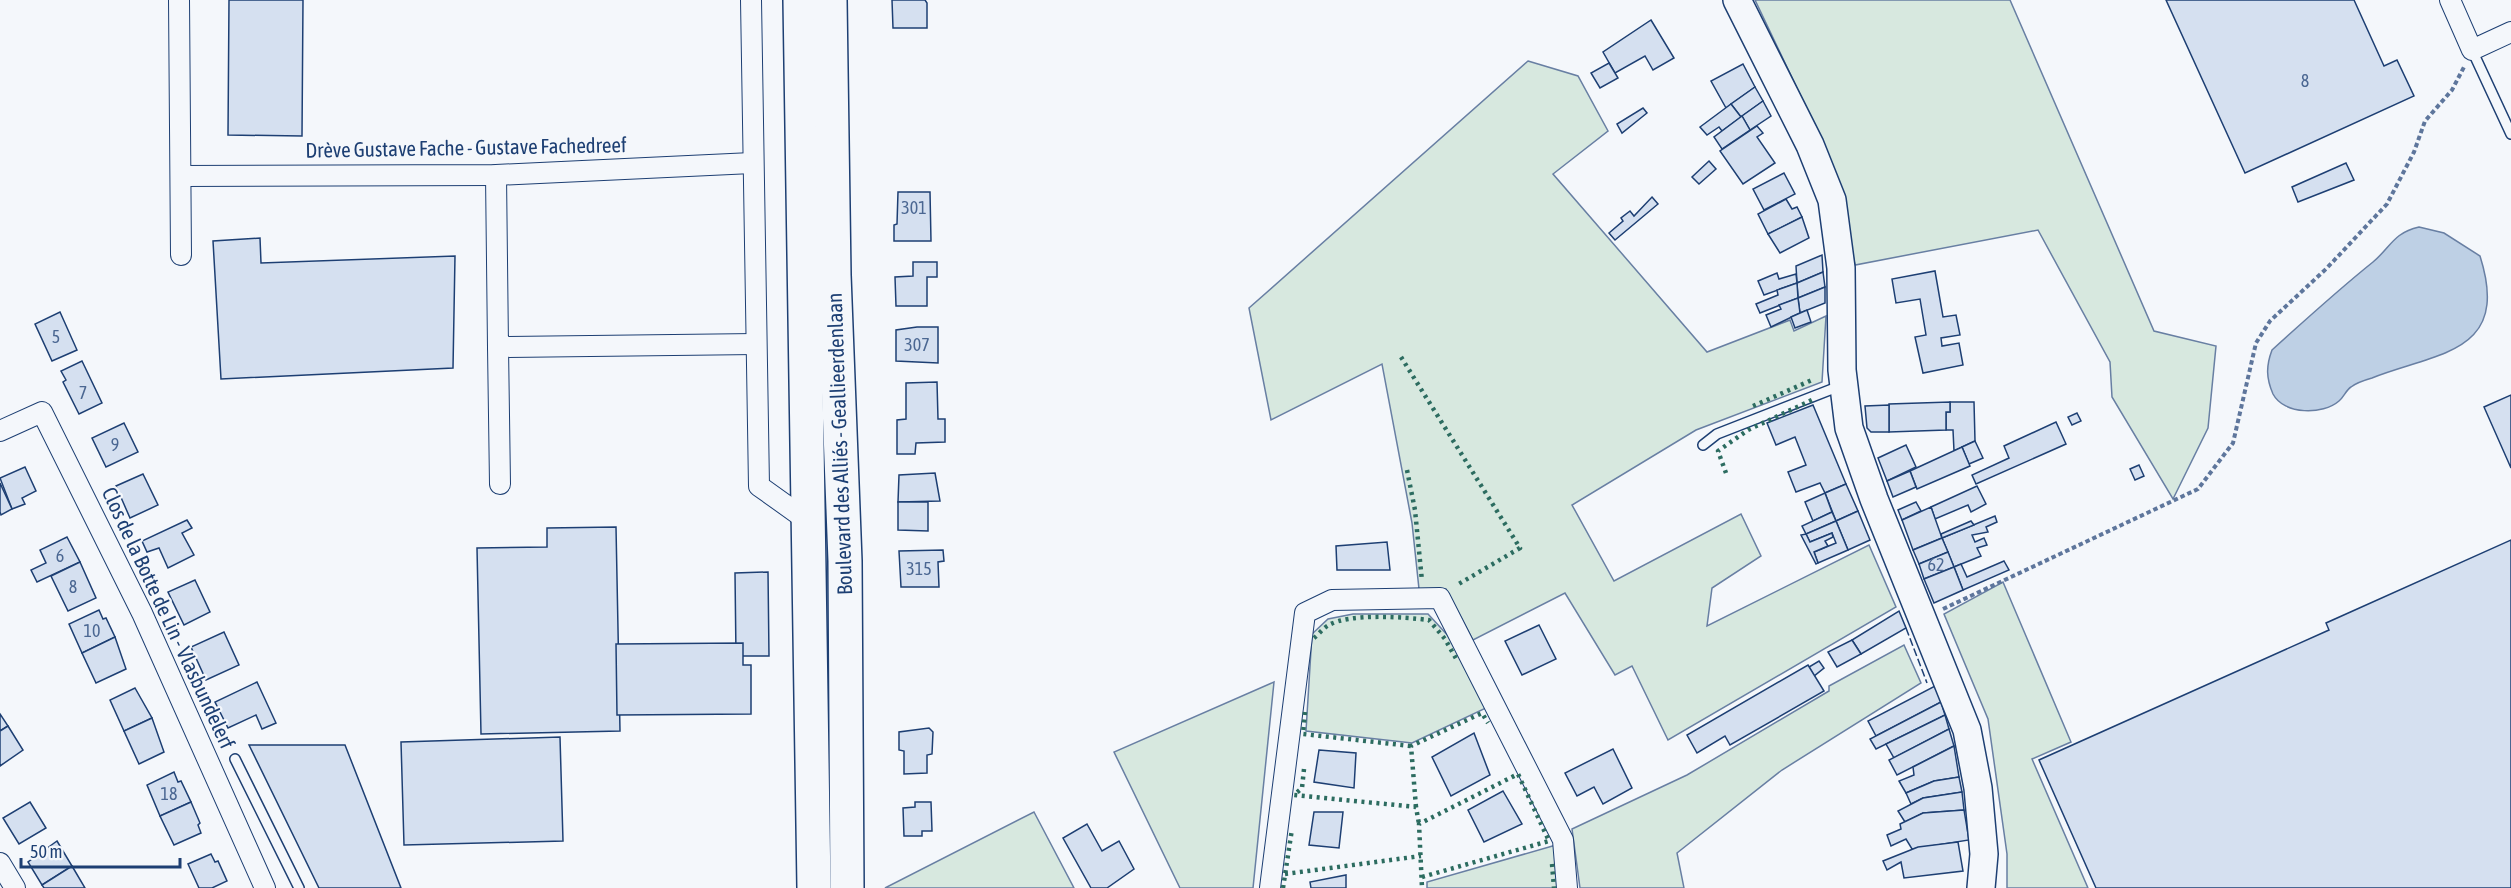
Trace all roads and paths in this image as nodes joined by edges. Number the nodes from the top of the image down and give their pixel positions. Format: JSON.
{"nodes":[{"id":1,"x":179,"y":0,"type":"edge"},
{"id":2,"x":751,"y":0,"type":"edge"},
{"id":3,"x":800,"y":0,"type":"edge"},
{"id":4,"x":830,"y":0,"type":"edge"},
{"id":5,"x":1737,"y":0,"type":"edge"},
{"id":6,"x":2450,"y":0,"type":"edge"},
{"id":7,"x":2511,"y":32,"type":"edge"},
{"id":8,"x":2472,"y":50,"type":"junction"},
{"id":9,"x":2511,"y":134,"type":"edge"},
{"id":10,"x":753,"y":163,"type":"junction"},
{"id":11,"x":496,"y":175,"type":"junction"},
{"id":12,"x":181,"y":176,"type":"junction"},
{"id":13,"x":181,"y":255,"type":"dead end"},
{"id":14,"x":756,"y":344,"type":"junction"},
{"id":15,"x":498,"y":347,"type":"junction"},
{"id":16,"x":1844,"y":385,"type":"junction"},
{"id":17,"x":0,"y":431,"type":"edge"},
{"id":18,"x":1703,"y":445,"type":"dead end"},
{"id":19,"x":500,"y":484,"type":"dead end"},
{"id":20,"x":826,"y":522,"type":"junction"},
{"id":21,"x":1923,"y":618,"type":"junction"},
{"id":22,"x":828,"y":680,"type":"junction"},
{"id":23,"x":236,"y":759,"type":"dead end"},
{"id":24,"x":0,"y":863,"type":"edge"},
{"id":25,"x":15,"y":888,"type":"edge"},
{"id":26,"x":265,"y":888,"type":"edge"},
{"id":27,"x":298,"y":888,"type":"edge"},
{"id":28,"x":814,"y":888,"type":"edge"},
{"id":29,"x":848,"y":888,"type":"edge"},
{"id":30,"x":1270,"y":888,"type":"edge"},
{"id":31,"x":1567,"y":888,"type":"edge"},
{"id":32,"x":1981,"y":888,"type":"edge"}],
"edges":[{"from":1,"to":12,"type":"street"},
{"from":2,"to":10,"type":"street"},
{"from":3,"to":20,"type":"highway","name":"Boulevard des Alliés - Geallieerdenlaan"},
{"from":4,"to":20,"type":"highway","name":"Boulevard des Alliés - Geallieerdenlaan"},
{"from":5,"to":16,"type":"street"},
{"from":6,"to":8,"type":"street"},
{"from":7,"to":8,"type":"street"},
{"from":8,"to":9,"type":"lane"},
{"from":8,"to":21,"type":"path"},
{"from":10,"to":11,"type":"street","name":"Drève Gustave Fache - Gustave Fachedreef"},
{"from":10,"to":14,"type":"street"},
{"from":11,"to":12,"type":"street","name":"Drève Gustave Fache - Gustave Fachedreef"},
{"from":11,"to":15,"type":"street"},
{"from":12,"to":13,"type":"street"},
{"from":14,"to":15,"type":"street"},
{"from":14,"to":20,"type":"street"},
{"from":15,"to":19,"type":"street"},
{"from":16,"to":18,"type":"lane"},
{"from":16,"to":21,"type":"street"},
{"from":17,"to":26,"type":"street","name":"Clos de la Botte de Lin - Vlasbundelerf"},
{"from":20,"to":22,"type":"highway","name":"Boulevard des Alliés - Geallieerdenlaan"},
{"from":21,"to":32,"type":"street"},
{"from":22,"to":28,"type":"highway","name":"Boulevard des Alliés - Geallieerdenlaan"},
{"from":22,"to":29,"type":"highway","name":"Boulevard des Alliés - Geallieerdenlaan"},
{"from":23,"to":27,"type":"lane"},
{"from":24,"to":25,"type":"street"},
{"from":30,"to":31,"type":"street"}]}
